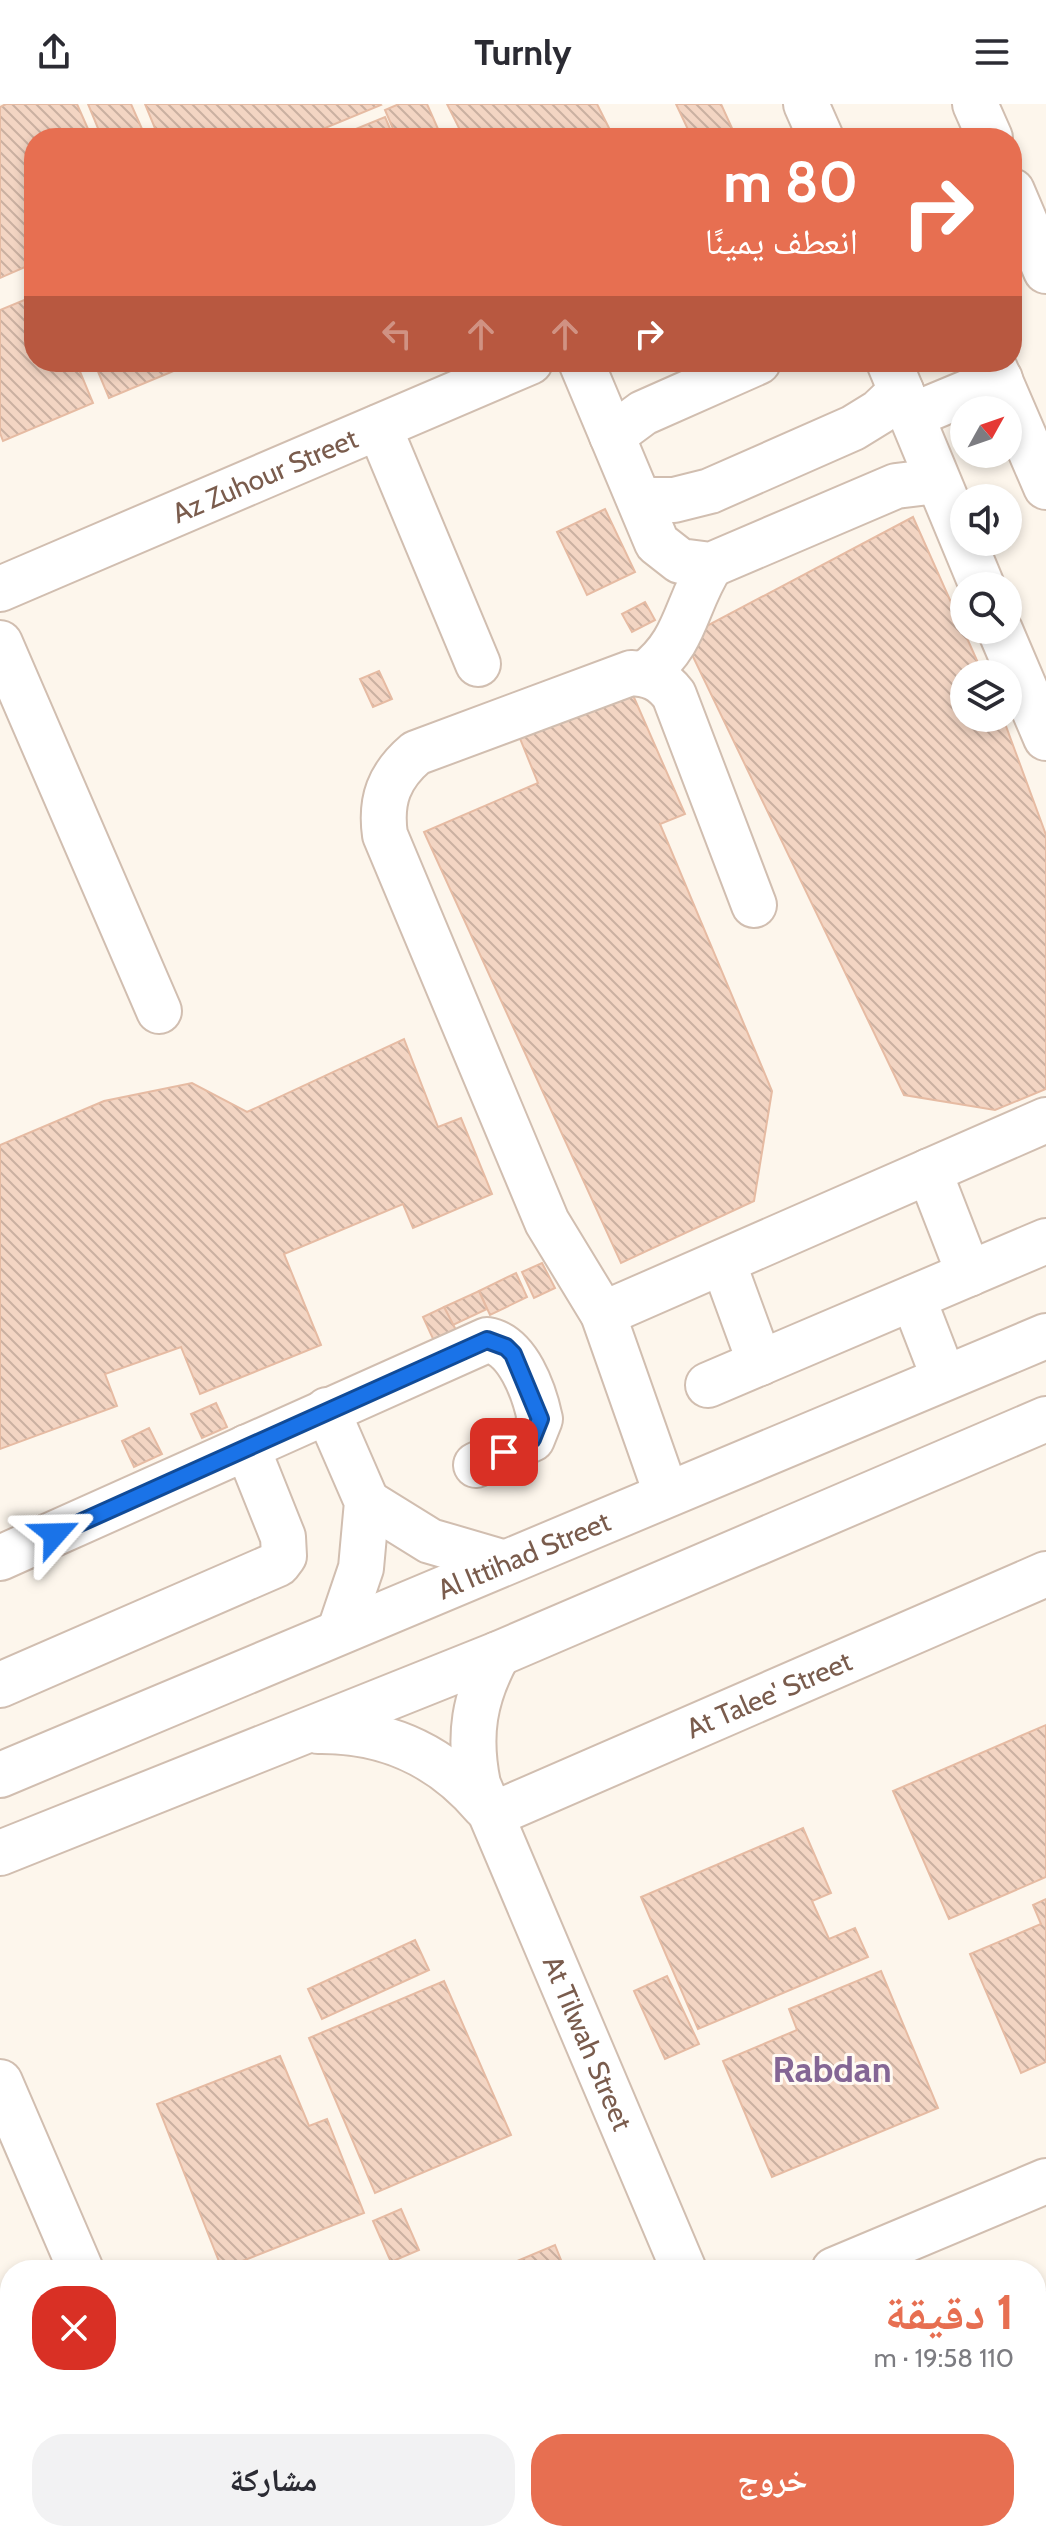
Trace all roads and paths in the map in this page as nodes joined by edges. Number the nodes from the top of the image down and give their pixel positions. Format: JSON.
{"nodes":[{"id":1,"x":806,"y":104,"type":"edge"},
{"id":2,"x":973,"y":104,"type":"edge"},
{"id":3,"x":817,"y":128,"type":"edge"},
{"id":4,"x":964,"y":128,"type":"edge"},
{"id":5,"x":985,"y":128,"type":"edge"},
{"id":6,"x":1022,"y":221,"type":"edge"},
{"id":7,"x":1033,"y":253,"type":"edge"},
{"id":8,"x":507,"y":372,"type":"edge"},
{"id":9,"x":585,"y":372,"type":"edge"},
{"id":10,"x":735,"y":372,"type":"edge"},
{"id":11,"x":991,"y":372,"type":"edge"},
{"id":12,"x":996,"y":372,"type":"edge"},
{"id":13,"x":900,"y":390,"type":"edge"},
{"id":14,"x":379,"y":427,"type":"junction"},
{"id":15,"x":612,"y":436,"type":"junction"},
{"id":16,"x":937,"y":481,"type":"junction"},
{"id":17,"x":1046,"y":487,"type":"edge"},
{"id":18,"x":640,"y":500,"type":"junction"},
{"id":19,"x":711,"y":565,"type":"junction"},
{"id":20,"x":976,"y":572,"type":"edge"},
{"id":21,"x":0,"y":589,"type":"edge"},
{"id":22,"x":0,"y":643,"type":"edge"},
{"id":23,"x":1006,"y":644,"type":"edge"},
{"id":24,"x":478,"y":664,"type":"dead end"},
{"id":25,"x":646,"y":673,"type":"junction"},
{"id":26,"x":1046,"y":738,"type":"edge"},
{"id":27,"x":754,"y":905,"type":"dead end"},
{"id":28,"x":159,"y":1011,"type":"dead end"},
{"id":29,"x":1046,"y":1120,"type":"edge"},
{"id":30,"x":929,"y":1171,"type":"junction"},
{"id":31,"x":1046,"y":1241,"type":"edge"},
{"id":32,"x":723,"y":1262,"type":"junction"},
{"id":33,"x":969,"y":1274,"type":"junction"},
{"id":34,"x":913,"y":1298,"type":"junction"},
{"id":35,"x":603,"y":1314,"type":"junction"},
{"id":36,"x":1046,"y":1336,"type":"edge"},
{"id":37,"x":760,"y":1363,"type":"junction"},
{"id":38,"x":944,"y":1378,"type":"junction"},
{"id":39,"x":708,"y":1385,"type":"dead end"},
{"id":40,"x":327,"y":1410,"type":"junction"},
{"id":41,"x":1046,"y":1419,"type":"edge"},
{"id":42,"x":247,"y":1447,"type":"junction"},
{"id":43,"x":476,"y":1465,"type":"dead end"},
{"id":44,"x":666,"y":1493,"type":"junction"},
{"id":45,"x":367,"y":1502,"type":"junction"},
{"id":46,"x":0,"y":1558,"type":"edge"},
{"id":47,"x":502,"y":1562,"type":"junction"},
{"id":48,"x":1046,"y":1574,"type":"edge"},
{"id":49,"x":340,"y":1630,"type":"junction"},
{"id":50,"x":498,"y":1654,"type":"junction"},
{"id":51,"x":0,"y":1685,"type":"edge"},
{"id":52,"x":306,"y":1732,"type":"junction"},
{"id":53,"x":0,"y":1775,"type":"edge"},
{"id":54,"x":492,"y":1815,"type":"junction"},
{"id":55,"x":0,"y":1853,"type":"edge"},
{"id":56,"x":0,"y":2082,"type":"edge"},
{"id":57,"x":1046,"y":2181,"type":"edge"},
{"id":58,"x":77,"y":2260,"type":"edge"},
{"id":59,"x":680,"y":2260,"type":"edge"},
{"id":60,"x":858,"y":2260,"type":"edge"}],
"edges":[{"from":1,"to":3,"type":"street"},
{"from":2,"to":4,"type":"street"},
{"from":2,"to":5,"type":"street"},
{"from":6,"to":7,"type":"street"},
{"from":8,"to":14,"type":"street","name":"Az Zuhour Street"},
{"from":9,"to":15,"type":"street"},
{"from":10,"to":15,"type":"street"},
{"from":11,"to":13,"type":"street"},
{"from":12,"to":17,"type":"street"},
{"from":13,"to":16,"type":"street"},
{"from":13,"to":18,"type":"street"},
{"from":14,"to":21,"type":"street","name":"Az Zuhour Street"},
{"from":14,"to":24,"type":"street"},
{"from":15,"to":18,"type":"street"},
{"from":16,"to":19,"type":"street"},
{"from":16,"to":20,"type":"street"},
{"from":18,"to":19,"type":"street"},
{"from":19,"to":25,"type":"street"},
{"from":22,"to":28,"type":"street"},
{"from":23,"to":26,"type":"street"},
{"from":25,"to":27,"type":"street"},
{"from":25,"to":35,"type":"street"},
{"from":29,"to":30,"type":"street"},
{"from":30,"to":32,"type":"street"},
{"from":30,"to":33,"type":"street"},
{"from":31,"to":33,"type":"street"},
{"from":32,"to":35,"type":"street"},
{"from":32,"to":37,"type":"street"},
{"from":33,"to":34,"type":"street"},
{"from":34,"to":37,"type":"street"},
{"from":34,"to":38,"type":"street"},
{"from":35,"to":44,"type":"street"},
{"from":36,"to":38,"type":"street","name":"Al Ittihad Street"},
{"from":37,"to":39,"type":"street"},
{"from":38,"to":44,"type":"street","name":"Al Ittihad Street"},
{"from":40,"to":42,"type":"street"},
{"from":40,"to":43,"type":"street"},
{"from":40,"to":45,"type":"street"},
{"from":41,"to":50,"type":"street"},
{"from":42,"to":46,"type":"street"},
{"from":42,"to":51,"type":"street"},
{"from":44,"to":47,"type":"street","name":"Al Ittihad Street"},
{"from":45,"to":47,"type":"street"},
{"from":45,"to":49,"type":"street"},
{"from":47,"to":49,"type":"street","name":"Al Ittihad Street"},
{"from":48,"to":54,"type":"street","name":"At Talee' Street"},
{"from":49,"to":53,"type":"street","name":"Al Ittihad Street"},
{"from":50,"to":52,"type":"street"},
{"from":50,"to":54,"type":"street","name":"At Tilwah Street"},
{"from":52,"to":54,"type":"street","name":"At Tilwah Street"},
{"from":52,"to":55,"type":"street"},
{"from":54,"to":59,"type":"street","name":"At Tilwah Street"},
{"from":56,"to":58,"type":"street"},
{"from":57,"to":60,"type":"street"}]}
